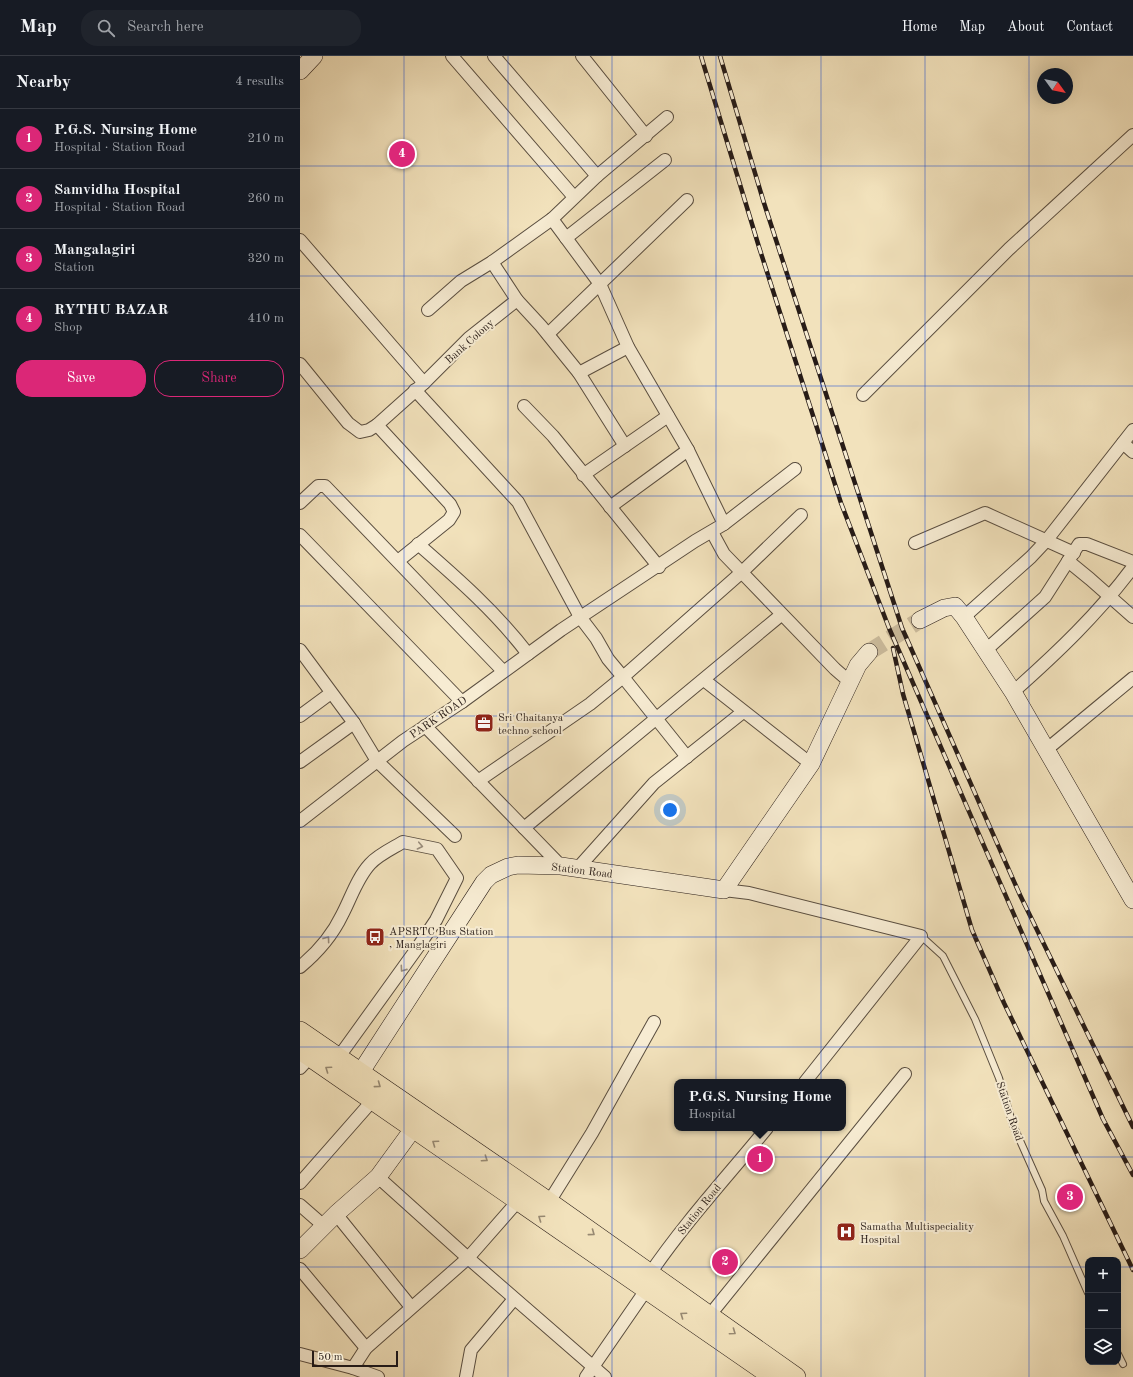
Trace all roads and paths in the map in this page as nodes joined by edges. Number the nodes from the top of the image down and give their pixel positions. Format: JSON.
{"nodes":[{"id":1,"x":313,"y":56,"type":"edge"},
{"id":2,"x":452,"y":56,"type":"edge"},
{"id":3,"x":494,"y":56,"type":"edge"},
{"id":4,"x":582,"y":56,"type":"edge"},
{"id":5,"x":300,"y":71,"type":"edge"},
{"id":6,"x":667,"y":117,"type":"dead end"},
{"id":7,"x":1133,"y":135,"type":"edge"},
{"id":8,"x":646,"y":136,"type":"junction"},
{"id":9,"x":665,"y":160,"type":"dead end"},
{"id":10,"x":597,"y":176,"type":"junction"},
{"id":11,"x":574,"y":197,"type":"junction"},
{"id":12,"x":687,"y":200,"type":"dead end"},
{"id":13,"x":552,"y":219,"type":"junction"},
{"id":14,"x":566,"y":238,"type":"junction"},
{"id":15,"x":300,"y":240,"type":"edge"},
{"id":16,"x":492,"y":262,"type":"junction"},
{"id":17,"x":600,"y":284,"type":"junction"},
{"id":18,"x":517,"y":300,"type":"junction"},
{"id":19,"x":428,"y":310,"type":"dead end"},
{"id":20,"x":548,"y":334,"type":"junction"},
{"id":21,"x":628,"y":347,"type":"junction"},
{"id":22,"x":300,"y":364,"type":"edge"},
{"id":23,"x":579,"y":373,"type":"junction"},
{"id":24,"x":420,"y":387,"type":"junction"},
{"id":25,"x":863,"y":395,"type":"dead end"},
{"id":26,"x":524,"y":406,"type":"dead end"},
{"id":27,"x":668,"y":416,"type":"junction"},
{"id":28,"x":377,"y":425,"type":"junction"},
{"id":29,"x":1133,"y":430,"type":"edge"},
{"id":30,"x":1123,"y":443,"type":"junction"},
{"id":31,"x":625,"y":446,"type":"junction"},
{"id":32,"x":688,"y":450,"type":"junction"},
{"id":33,"x":1133,"y":452,"type":"edge"},
{"id":34,"x":795,"y":469,"type":"dead end"},
{"id":35,"x":583,"y":476,"type":"junction"},
{"id":36,"x":300,"y":503,"type":"edge"},
{"id":37,"x":610,"y":507,"type":"junction"},
{"id":38,"x":801,"y":515,"type":"dead end"},
{"id":39,"x":724,"y":524,"type":"junction"},
{"id":40,"x":712,"y":532,"type":"junction"},
{"id":41,"x":300,"y":535,"type":"edge"},
{"id":42,"x":1046,"y":541,"type":"junction"},
{"id":43,"x":915,"y":543,"type":"dead end"},
{"id":44,"x":418,"y":544,"type":"junction"},
{"id":45,"x":1071,"y":557,"type":"junction"},
{"id":46,"x":398,"y":560,"type":"junction"},
{"id":47,"x":1133,"y":562,"type":"edge"},
{"id":48,"x":659,"y":567,"type":"junction"},
{"id":49,"x":1133,"y":567,"type":"edge"},
{"id":50,"x":742,"y":572,"type":"junction"},
{"id":51,"x":1110,"y":597,"type":"junction"},
{"id":52,"x":782,"y":615,"type":"junction"},
{"id":53,"x":964,"y":617,"type":"junction"},
{"id":54,"x":1133,"y":617,"type":"edge"},
{"id":55,"x":580,"y":618,"type":"junction"},
{"id":56,"x":920,"y":620,"type":"tunnel mouth"},
{"id":57,"x":300,"y":650,"type":"edge"},
{"id":58,"x":986,"y":650,"type":"junction"},
{"id":59,"x":869,"y":652,"type":"tunnel mouth"},
{"id":60,"x":528,"y":654,"type":"junction"},
{"id":61,"x":304,"y":665,"type":"edge"},
{"id":62,"x":503,"y":671,"type":"junction"},
{"id":63,"x":623,"y":677,"type":"junction"},
{"id":64,"x":1133,"y":678,"type":"edge"},
{"id":65,"x":704,"y":680,"type":"junction"},
{"id":66,"x":850,"y":682,"type":"junction"},
{"id":67,"x":1013,"y":692,"type":"junction"},
{"id":68,"x":330,"y":693,"type":"junction"},
{"id":69,"x":462,"y":702,"type":"junction"},
{"id":70,"x":743,"y":712,"type":"junction"},
{"id":71,"x":300,"y":716,"type":"edge"},
{"id":72,"x":657,"y":719,"type":"junction"},
{"id":73,"x":354,"y":723,"type":"junction"},
{"id":74,"x":424,"y":726,"type":"junction"},
{"id":75,"x":1046,"y":750,"type":"junction"},
{"id":76,"x":687,"y":757,"type":"junction"},
{"id":77,"x":377,"y":761,"type":"junction"},
{"id":78,"x":300,"y":762,"type":"edge"},
{"id":79,"x":811,"y":764,"type":"junction"},
{"id":80,"x":478,"y":781,"type":"junction"},
{"id":81,"x":300,"y":821,"type":"edge"},
{"id":82,"x":524,"y":828,"type":"junction"},
{"id":83,"x":455,"y":836,"type":"dead end"},
{"id":84,"x":561,"y":866,"type":"junction"},
{"id":85,"x":578,"y":868,"type":"junction"},
{"id":86,"x":724,"y":890,"type":"junction"},
{"id":87,"x":1133,"y":900,"type":"edge"},
{"id":88,"x":921,"y":936,"type":"junction"},
{"id":89,"x":300,"y":967,"type":"edge"},
{"id":90,"x":654,"y":1022,"type":"dead end"},
{"id":91,"x":300,"y":1032,"type":"edge"},
{"id":92,"x":303,"y":1058,"type":"edge"},
{"id":93,"x":338,"y":1058,"type":"junction"},
{"id":94,"x":905,"y":1074,"type":"dead end"},
{"id":95,"x":356,"y":1079,"type":"junction"},
{"id":96,"x":807,"y":1079,"type":"edge"},
{"id":97,"x":373,"y":1100,"type":"junction"},
{"id":98,"x":418,"y":1122,"type":"junction"},
{"id":99,"x":764,"y":1131,"type":"edge"},
{"id":100,"x":378,"y":1177,"type":"junction"},
{"id":101,"x":300,"y":1183,"type":"edge"},
{"id":102,"x":518,"y":1201,"type":"junction"},
{"id":103,"x":549,"y":1202,"type":"junction"},
{"id":104,"x":300,"y":1205,"type":"edge"},
{"id":105,"x":330,"y":1220,"type":"junction"},
{"id":106,"x":300,"y":1250,"type":"edge"},
{"id":107,"x":468,"y":1258,"type":"junction"},
{"id":108,"x":300,"y":1269,"type":"edge"},
{"id":109,"x":648,"y":1282,"type":"junction"},
{"id":110,"x":1085,"y":1286,"type":"edge"},
{"id":111,"x":514,"y":1299,"type":"junction"},
{"id":112,"x":411,"y":1306,"type":"junction"},
{"id":113,"x":709,"y":1316,"type":"junction"},
{"id":114,"x":366,"y":1348,"type":"junction"},
{"id":115,"x":300,"y":1354,"type":"edge"},
{"id":116,"x":1121,"y":1360,"type":"edge"},
{"id":117,"x":1123,"y":1364,"type":"dead end"},
{"id":118,"x":353,"y":1368,"type":"junction"},
{"id":119,"x":589,"y":1372,"type":"edge"},
{"id":120,"x":378,"y":1377,"type":"edge"},
{"id":121,"x":466,"y":1377,"type":"edge"},
{"id":122,"x":604,"y":1377,"type":"edge"},
{"id":123,"x":773,"y":1377,"type":"edge"},
{"id":124,"x":796,"y":1377,"type":"edge"}],
"edges":[{"from":1,"to":5,"type":"street"},
{"from":2,"to":11,"type":"street"},
{"from":3,"to":10,"type":"street"},
{"from":4,"to":8,"type":"street"},
{"from":6,"to":8,"type":"street"},
{"from":7,"to":25,"type":"street"},
{"from":8,"to":10,"type":"street"},
{"from":9,"to":14,"type":"street"},
{"from":10,"to":11,"type":"street"},
{"from":11,"to":13,"type":"street"},
{"from":12,"to":17,"type":"street"},
{"from":13,"to":14,"type":"street"},
{"from":13,"to":16,"type":"street"},
{"from":14,"to":17,"type":"street"},
{"from":15,"to":24,"type":"street"},
{"from":16,"to":18,"type":"street"},
{"from":16,"to":19,"type":"street"},
{"from":17,"to":20,"type":"street"},
{"from":17,"to":21,"type":"street"},
{"from":18,"to":20,"type":"street"},
{"from":18,"to":24,"type":"street","name":"Bank Colony"},
{"from":20,"to":23,"type":"street"},
{"from":21,"to":23,"type":"street"},
{"from":21,"to":27,"type":"street"},
{"from":22,"to":28,"type":"street"},
{"from":23,"to":31,"type":"street"},
{"from":24,"to":28,"type":"street","name":"Bank Colony"},
{"from":24,"to":55,"type":"street"},
{"from":26,"to":35,"type":"street"},
{"from":27,"to":31,"type":"street"},
{"from":27,"to":32,"type":"street"},
{"from":28,"to":44,"type":"street"},
{"from":29,"to":30,"type":"street"},
{"from":30,"to":33,"type":"street"},
{"from":30,"to":42,"type":"street"},
{"from":31,"to":35,"type":"street"},
{"from":32,"to":37,"type":"street"},
{"from":32,"to":39,"type":"street"},
{"from":34,"to":39,"type":"street","name":"PARK ROAD"},
{"from":35,"to":37,"type":"street"},
{"from":36,"to":46,"type":"street"},
{"from":37,"to":48,"type":"street"},
{"from":38,"to":50,"type":"street"},
{"from":39,"to":40,"type":"street","name":"PARK ROAD"},
{"from":40,"to":48,"type":"street","name":"PARK ROAD"},
{"from":40,"to":50,"type":"street"},
{"from":41,"to":69,"type":"street"},
{"from":42,"to":43,"type":"street"},
{"from":42,"to":45,"type":"street"},
{"from":42,"to":53,"type":"street"},
{"from":44,"to":46,"type":"street"},
{"from":44,"to":60,"type":"street"},
{"from":45,"to":47,"type":"street"},
{"from":45,"to":51,"type":"street"},
{"from":45,"to":58,"type":"street"},
{"from":46,"to":62,"type":"street"},
{"from":48,"to":55,"type":"street","name":"PARK ROAD"},
{"from":49,"to":51,"type":"street"},
{"from":50,"to":52,"type":"street"},
{"from":50,"to":63,"type":"street"},
{"from":51,"to":54,"type":"street"},
{"from":51,"to":67,"type":"street"},
{"from":52,"to":65,"type":"street"},
{"from":52,"to":66,"type":"street"},
{"from":53,"to":56,"type":"street"},
{"from":53,"to":58,"type":"street"},
{"from":55,"to":60,"type":"street","name":"PARK ROAD"},
{"from":55,"to":63,"type":"street"},
{"from":57,"to":61,"type":"street"},
{"from":58,"to":67,"type":"street"},
{"from":59,"to":66,"type":"street"},
{"from":60,"to":62,"type":"street","name":"PARK ROAD"},
{"from":61,"to":68,"type":"street"},
{"from":62,"to":69,"type":"street","name":"PARK ROAD"},
{"from":63,"to":72,"type":"street"},
{"from":63,"to":80,"type":"street"},
{"from":64,"to":75,"type":"street"},
{"from":65,"to":70,"type":"street"},
{"from":65,"to":72,"type":"street"},
{"from":66,"to":79,"type":"street"},
{"from":67,"to":75,"type":"street"},
{"from":68,"to":71,"type":"street"},
{"from":68,"to":73,"type":"street"},
{"from":69,"to":74,"type":"street","name":"PARK ROAD"},
{"from":70,"to":76,"type":"street"},
{"from":70,"to":79,"type":"street"},
{"from":72,"to":76,"type":"street"},
{"from":72,"to":82,"type":"street"},
{"from":73,"to":77,"type":"street"},
{"from":73,"to":78,"type":"street"},
{"from":74,"to":77,"type":"street","name":"PARK ROAD"},
{"from":74,"to":80,"type":"street"},
{"from":75,"to":87,"type":"street"},
{"from":76,"to":85,"type":"street"},
{"from":77,"to":81,"type":"street","name":"PARK ROAD"},
{"from":77,"to":83,"type":"street"},
{"from":79,"to":86,"type":"street"},
{"from":80,"to":82,"type":"street"},
{"from":82,"to":84,"type":"street"},
{"from":84,"to":85,"type":"street","name":"Station Road"},
{"from":84,"to":95,"type":"street","name":"Station Road"},
{"from":85,"to":86,"type":"street","name":"Station Road"},
{"from":86,"to":88,"type":"street","name":"Station Road"},
{"from":88,"to":96,"type":"street"},
{"from":88,"to":110,"type":"lane","name":"Station Road"},
{"from":89,"to":93,"type":"street","one_way":true},
{"from":90,"to":103,"type":"street"},
{"from":91,"to":93,"type":"main road"},
{"from":95,"to":92,"type":"main road","one_way":true},
{"from":93,"to":95,"type":"main road"},
{"from":94,"to":113,"type":"street"},
{"from":95,"to":97,"type":"main road"},
{"from":95,"to":98,"type":"main road","one_way":true},
{"from":97,"to":98,"type":"main road"},
{"from":97,"to":101,"type":"street"},
{"from":98,"to":100,"type":"street"},
{"from":102,"to":98,"type":"main road","one_way":true},
{"from":98,"to":103,"type":"main road","one_way":true},
{"from":99,"to":109,"type":"street","name":"Station Road"},
{"from":100,"to":105,"type":"street"},
{"from":100,"to":107,"type":"street"},
{"from":102,"to":107,"type":"street"},
{"from":109,"to":102,"type":"main road","one_way":true},
{"from":103,"to":109,"type":"main road","one_way":true},
{"from":104,"to":105,"type":"street"},
{"from":105,"to":106,"type":"street"},
{"from":105,"to":112,"type":"street"},
{"from":107,"to":111,"type":"street"},
{"from":107,"to":112,"type":"street"},
{"from":108,"to":114,"type":"street"},
{"from":109,"to":113,"type":"main road"},
{"from":109,"to":119,"type":"street","name":"Station Road"},
{"from":123,"to":109,"type":"main road","one_way":true},
{"from":111,"to":119,"type":"street"},
{"from":111,"to":121,"type":"street"},
{"from":112,"to":114,"type":"street"},
{"from":113,"to":124,"type":"main road","one_way":true},
{"from":114,"to":118,"type":"street"},
{"from":115,"to":118,"type":"street"},
{"from":116,"to":117,"type":"lane"},
{"from":118,"to":120,"type":"street"},
{"from":119,"to":122,"type":"street"}]}
